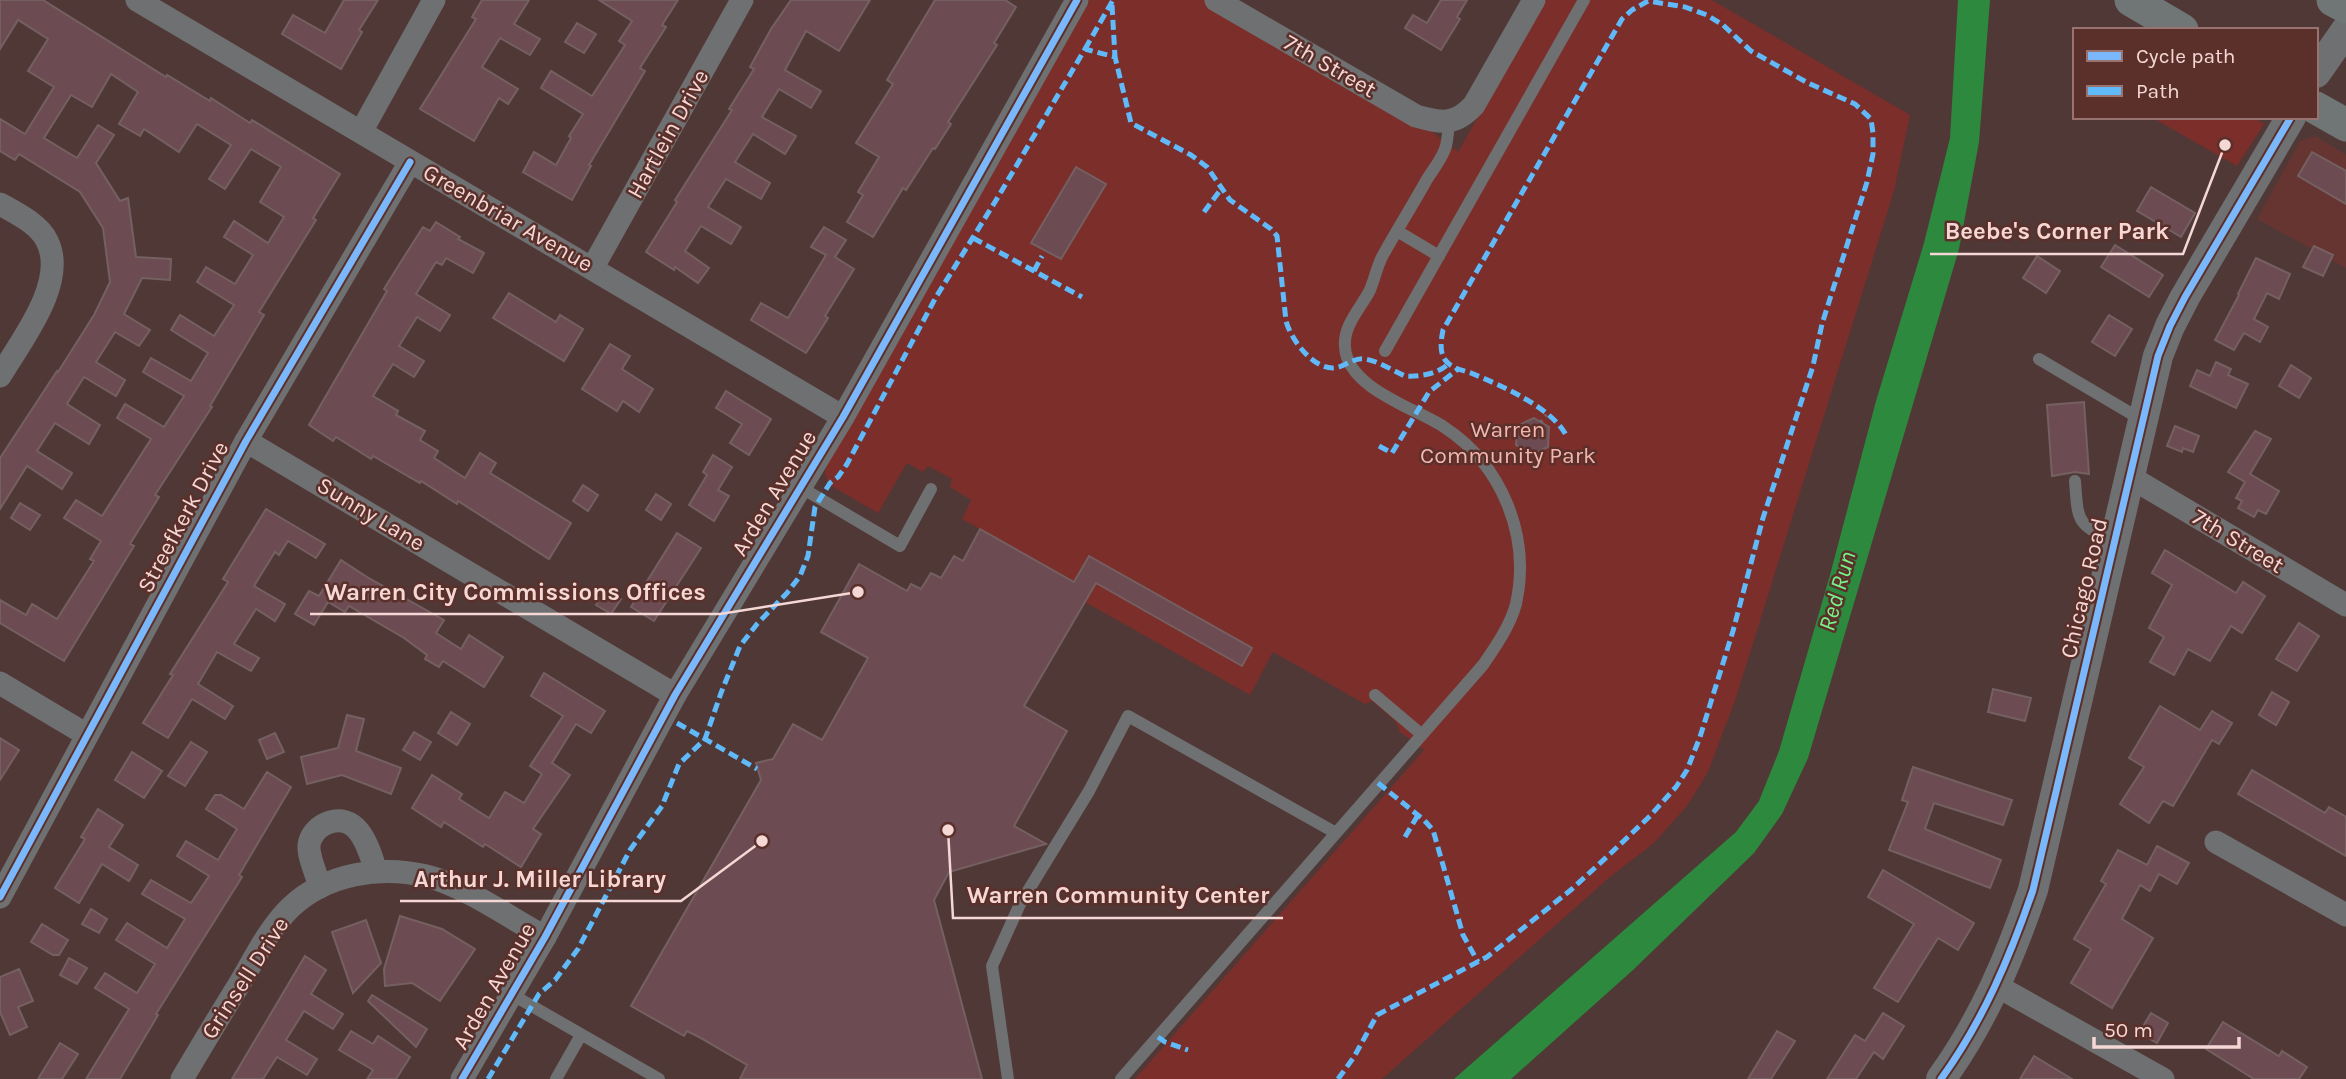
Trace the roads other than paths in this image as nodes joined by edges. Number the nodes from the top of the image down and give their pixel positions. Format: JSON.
{"nodes":[{"id":1,"x":137,"y":0,"type":"edge"},
{"id":2,"x":434,"y":0,"type":"edge"},
{"id":3,"x":742,"y":0,"type":"edge"},
{"id":4,"x":1077,"y":0,"type":"edge"},
{"id":5,"x":1216,"y":0,"type":"edge"},
{"id":6,"x":1534,"y":0,"type":"edge"},
{"id":7,"x":1584,"y":0,"type":"edge"},
{"id":8,"x":2131,"y":0,"type":"edge"},
{"id":9,"x":2333,"y":0,"type":"edge"},
{"id":10,"x":2346,"y":7,"type":"edge"},
{"id":11,"x":2179,"y":28,"type":"edge"},
{"id":12,"x":2346,"y":30,"type":"edge"},
{"id":13,"x":2318,"y":70,"type":"edge"},
{"id":14,"x":2318,"y":109,"type":"edge"},
{"id":15,"x":2290,"y":119,"type":"edge"},
{"id":16,"x":1449,"y":122,"type":"junction"},
{"id":17,"x":2346,"y":125,"type":"edge"},
{"id":18,"x":361,"y":132,"type":"junction"},
{"id":19,"x":410,"y":162,"type":"junction"},
{"id":20,"x":0,"y":204,"type":"edge"},
{"id":21,"x":1397,"y":231,"type":"junction"},
{"id":22,"x":1439,"y":256,"type":"junction"},
{"id":23,"x":593,"y":267,"type":"junction"},
{"id":24,"x":1385,"y":351,"type":"dead end"},
{"id":25,"x":2039,"y":359,"type":"dead end"},
{"id":26,"x":0,"y":376,"type":"edge"},
{"id":27,"x":843,"y":416,"type":"junction"},
{"id":28,"x":2143,"y":420,"type":"junction"},
{"id":29,"x":246,"y":441,"type":"junction"},
{"id":30,"x":2130,"y":477,"type":"junction"},
{"id":31,"x":2075,"y":481,"type":"dead end"},
{"id":32,"x":800,"y":487,"type":"junction"},
{"id":33,"x":931,"y":489,"type":"dead end"},
{"id":34,"x":2115,"y":539,"type":"junction"},
{"id":35,"x":2346,"y":605,"type":"edge"},
{"id":36,"x":0,"y":683,"type":"edge"},
{"id":37,"x":675,"y":695,"type":"junction"},
{"id":38,"x":1375,"y":695,"type":"dead end"},
{"id":39,"x":1421,"y":734,"type":"junction"},
{"id":40,"x":87,"y":735,"type":"junction"},
{"id":41,"x":1336,"y":833,"type":"junction"},
{"id":42,"x":2216,"y":842,"type":"dead end"},
{"id":43,"x":376,"y":871,"type":"junction"},
{"id":44,"x":320,"y":887,"type":"junction"},
{"id":45,"x":0,"y":897,"type":"edge"},
{"id":46,"x":2346,"y":915,"type":"edge"},
{"id":47,"x":545,"y":937,"type":"junction"},
{"id":48,"x":1997,"y":986,"type":"junction"},
{"id":49,"x":511,"y":994,"type":"junction"},
{"id":50,"x":581,"y":1035,"type":"junction"},
{"id":51,"x":182,"y":1079,"type":"edge"},
{"id":52,"x":462,"y":1079,"type":"edge"},
{"id":53,"x":556,"y":1079,"type":"edge"},
{"id":54,"x":659,"y":1079,"type":"edge"},
{"id":55,"x":1008,"y":1079,"type":"edge"},
{"id":56,"x":1121,"y":1079,"type":"edge"},
{"id":57,"x":1941,"y":1079,"type":"edge"},
{"id":58,"x":2163,"y":1079,"type":"edge"}],
"edges":[{"from":1,"to":18,"type":"street","name":"Greenbriar Avenue"},
{"from":2,"to":18,"type":"street"},
{"from":3,"to":23,"type":"street","name":"Hartlein Drive"},
{"from":4,"to":27,"type":"street","name":"Arden Avenue"},
{"from":5,"to":16,"type":"street","name":"7th Street"},
{"from":6,"to":16,"type":"street"},
{"from":7,"to":22,"type":"lane"},
{"from":8,"to":11,"type":"main road"},
{"from":9,"to":10,"type":"main road"},
{"from":12,"to":13,"type":"street"},
{"from":14,"to":17,"type":"main road"},
{"from":15,"to":28,"type":"street","name":"Chicago Road"},
{"from":16,"to":21,"type":"lane"},
{"from":18,"to":19,"type":"street","name":"Greenbriar Avenue"},
{"from":19,"to":23,"type":"street","name":"Greenbriar Avenue"},
{"from":19,"to":29,"type":"street","name":"Streefkerk Drive"},
{"from":20,"to":26,"type":"street"},
{"from":21,"to":22,"type":"lane"},
{"from":21,"to":39,"type":"lane"},
{"from":22,"to":24,"type":"lane"},
{"from":23,"to":27,"type":"street","name":"Greenbriar Avenue"},
{"from":25,"to":28,"type":"lane"},
{"from":27,"to":32,"type":"street","name":"Arden Avenue"},
{"from":28,"to":30,"type":"street","name":"Chicago Road"},
{"from":29,"to":37,"type":"street","name":"Sunny Lane"},
{"from":29,"to":40,"type":"street","name":"Streefkerk Drive"},
{"from":30,"to":34,"type":"street","name":"Chicago Road"},
{"from":30,"to":35,"type":"street","name":"7th Street"},
{"from":31,"to":34,"type":"lane"},
{"from":32,"to":33,"type":"lane"},
{"from":32,"to":37,"type":"street","name":"Arden Avenue"},
{"from":34,"to":48,"type":"street","name":"Chicago Road"},
{"from":36,"to":40,"type":"street"},
{"from":37,"to":47,"type":"street","name":"Arden Avenue"},
{"from":38,"to":39,"type":"lane"},
{"from":39,"to":41,"type":"lane"},
{"from":40,"to":45,"type":"street","name":"Streefkerk Drive"},
{"from":41,"to":55,"type":"lane"},
{"from":41,"to":56,"type":"lane"},
{"from":42,"to":46,"type":"street"},
{"from":43,"to":44,"type":"street","name":"Grinsell Drive"},
{"from":43,"to":44,"type":"street"},
{"from":43,"to":47,"type":"street","name":"Grinsell Drive"},
{"from":44,"to":51,"type":"street","name":"Grinsell Drive"},
{"from":47,"to":49,"type":"street","name":"Arden Avenue"},
{"from":48,"to":57,"type":"street","name":"Chicago Road"},
{"from":48,"to":58,"type":"street"},
{"from":49,"to":50,"type":"lane"},
{"from":49,"to":52,"type":"street","name":"Arden Avenue"},
{"from":50,"to":53,"type":"lane"},
{"from":50,"to":54,"type":"lane"}]}
